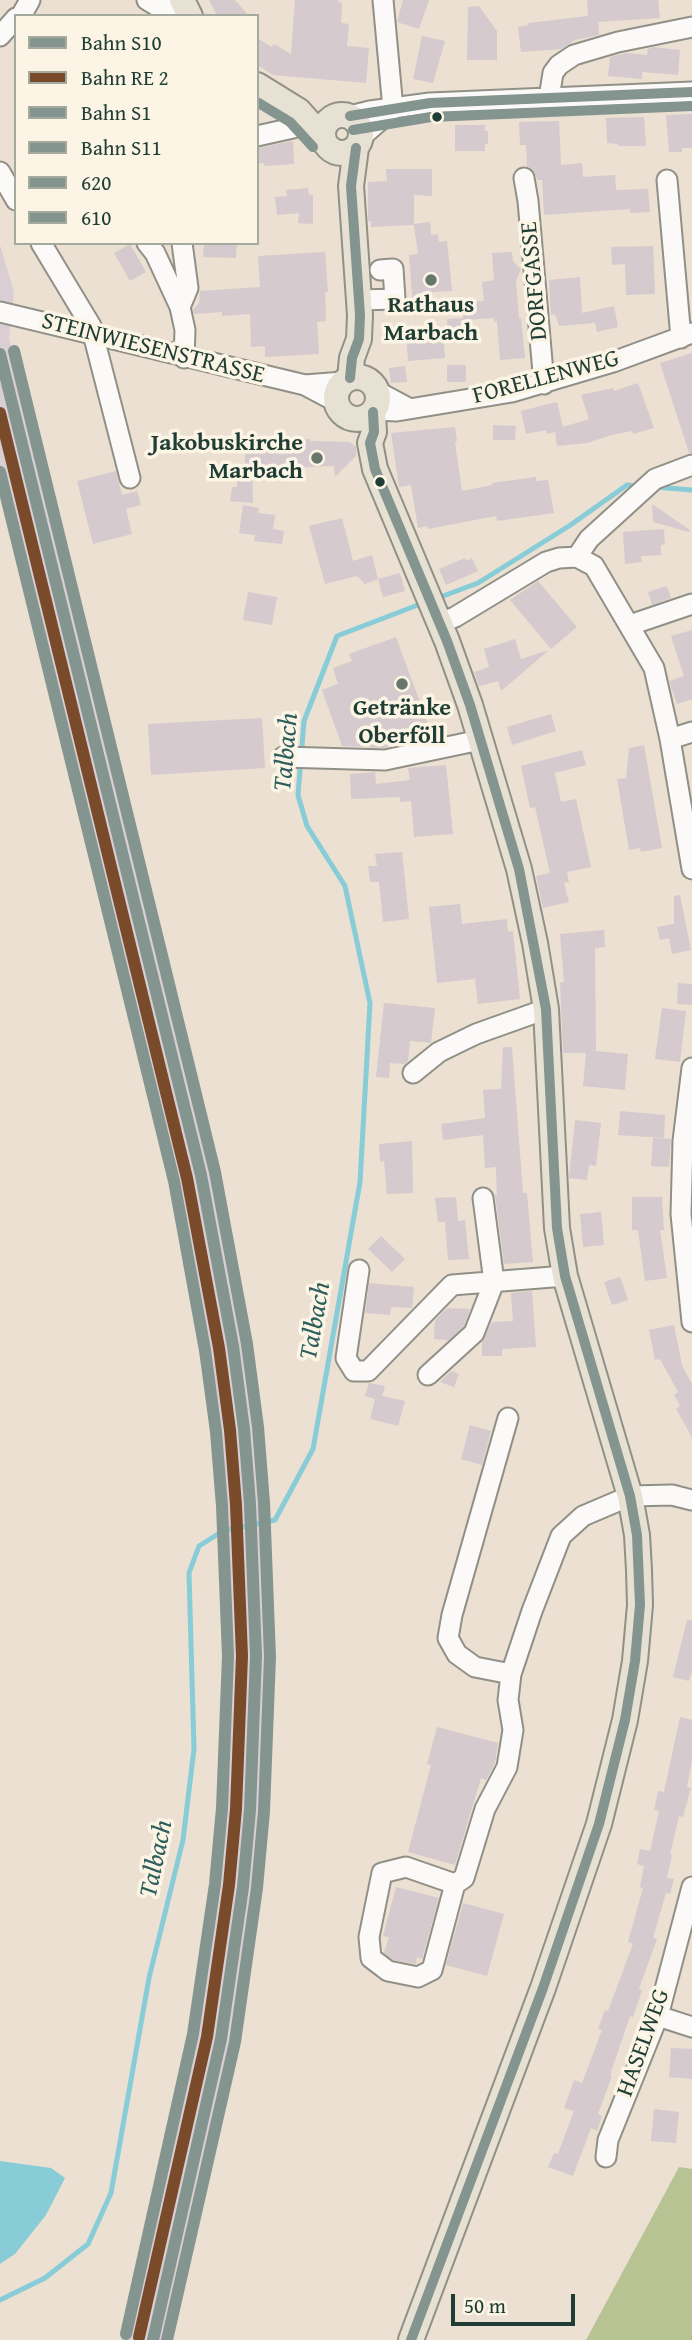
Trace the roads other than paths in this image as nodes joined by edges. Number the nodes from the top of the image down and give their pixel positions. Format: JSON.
{"nodes":[{"id":1,"x":146,"y":0,"type":"edge"},
{"id":2,"x":383,"y":0,"type":"edge"},
{"id":3,"x":186,"y":8,"type":"edge"},
{"id":4,"x":14,"y":21,"type":"edge"},
{"id":5,"x":692,"y":27,"type":"edge"},
{"id":6,"x":0,"y":36,"type":"edge"},
{"id":7,"x":259,"y":86,"type":"edge"},
{"id":8,"x":692,"y":92,"type":"edge"},
{"id":9,"x":549,"y":97,"type":"junction"},
{"id":10,"x":393,"y":108,"type":"junction"},
{"id":11,"x":299,"y":111,"type":"junction"},
{"id":12,"x":343,"y":135,"type":"junction"},
{"id":13,"x":259,"y":136,"type":"edge"},
{"id":14,"x":0,"y":172,"type":"edge"},
{"id":15,"x":524,"y":178,"type":"dead end"},
{"id":16,"x":667,"y":180,"type":"dead end"},
{"id":17,"x":14,"y":196,"type":"edge"},
{"id":18,"x":42,"y":245,"type":"edge"},
{"id":19,"x":151,"y":245,"type":"edge"},
{"id":20,"x":182,"y":245,"type":"edge"},
{"id":21,"x":380,"y":270,"type":"dead end"},
{"id":22,"x":359,"y":300,"type":"junction"},
{"id":23,"x":180,"y":307,"type":"junction"},
{"id":24,"x":0,"y":312,"type":"edge"},
{"id":25,"x":93,"y":335,"type":"junction"},
{"id":26,"x":686,"y":335,"type":"edge"},
{"id":27,"x":184,"y":358,"type":"junction"},
{"id":28,"x":544,"y":384,"type":"junction"},
{"id":29,"x":359,"y":397,"type":"junction"},
{"id":30,"x":692,"y":465,"type":"edge"},
{"id":31,"x":130,"y":478,"type":"dead end"},
{"id":32,"x":577,"y":557,"type":"junction"},
{"id":33,"x":692,"y":604,"type":"edge"},
{"id":34,"x":433,"y":606,"type":"junction"},
{"id":35,"x":630,"y":625,"type":"junction"},
{"id":36,"x":692,"y":732,"type":"edge"},
{"id":37,"x":670,"y":739,"type":"junction"},
{"id":38,"x":480,"y":740,"type":"junction"},
{"id":39,"x":287,"y":757,"type":"dead end"},
{"id":40,"x":688,"y":820,"type":"edge"},
{"id":41,"x":692,"y":869,"type":"edge"},
{"id":42,"x":546,"y":1009,"type":"junction"},
{"id":43,"x":692,"y":1069,"type":"edge"},
{"id":44,"x":414,"y":1073,"type":"dead end"},
{"id":45,"x":687,"y":1189,"type":"edge"},
{"id":46,"x":483,"y":1198,"type":"dead end"},
{"id":47,"x":359,"y":1270,"type":"dead end"},
{"id":48,"x":565,"y":1276,"type":"junction"},
{"id":49,"x":494,"y":1282,"type":"junction"},
{"id":50,"x":692,"y":1322,"type":"edge"},
{"id":51,"x":428,"y":1375,"type":"dead end"},
{"id":52,"x":508,"y":1418,"type":"dead end"},
{"id":53,"x":630,"y":1496,"type":"junction"},
{"id":54,"x":692,"y":1500,"type":"edge"},
{"id":55,"x":511,"y":1674,"type":"junction"},
{"id":56,"x":455,"y":1884,"type":"junction"},
{"id":57,"x":692,"y":1887,"type":"edge"},
{"id":58,"x":657,"y":2016,"type":"junction"},
{"id":59,"x":692,"y":2027,"type":"edge"},
{"id":60,"x":606,"y":2157,"type":"dead end"},
{"id":61,"x":411,"y":2340,"type":"edge"}],
"edges":[{"from":1,"to":3,"type":"street"},
{"from":2,"to":10,"type":"street"},
{"from":4,"to":6,"type":"street"},
{"from":5,"to":9,"type":"street"},
{"from":7,"to":11,"type":"main road"},
{"from":8,"to":9,"type":"street"},
{"from":9,"to":10,"type":"street"},
{"from":10,"to":12,"type":"street"},
{"from":11,"to":12,"type":"main road"},
{"from":11,"to":13,"type":"street"},
{"from":12,"to":22,"type":"main road"},
{"from":14,"to":17,"type":"street"},
{"from":15,"to":28,"type":"street","name":"DORFGASSE"},
{"from":16,"to":26,"type":"street","name":"FORELLENWEG"},
{"from":18,"to":25,"type":"street"},
{"from":19,"to":23,"type":"street"},
{"from":20,"to":23,"type":"street"},
{"from":21,"to":22,"type":"street"},
{"from":22,"to":29,"type":"main road"},
{"from":23,"to":27,"type":"street"},
{"from":24,"to":25,"type":"street","name":"STEINWIESENSTRASSE"},
{"from":25,"to":27,"type":"street","name":"STEINWIESENSTRASSE"},
{"from":25,"to":31,"type":"street"},
{"from":26,"to":28,"type":"street","name":"FORELLENWEG"},
{"from":27,"to":29,"type":"street","name":"STEINWIESENSTRASSE"},
{"from":28,"to":29,"type":"street","name":"FORELLENWEG"},
{"from":29,"to":34,"type":"main road"},
{"from":30,"to":32,"type":"street"},
{"from":32,"to":34,"type":"street"},
{"from":32,"to":35,"type":"street"},
{"from":33,"to":35,"type":"street"},
{"from":34,"to":38,"type":"main road"},
{"from":35,"to":37,"type":"street"},
{"from":36,"to":37,"type":"street"},
{"from":37,"to":40,"type":"street"},
{"from":38,"to":39,"type":"street"},
{"from":38,"to":42,"type":"main road"},
{"from":40,"to":41,"type":"street"},
{"from":42,"to":44,"type":"street"},
{"from":42,"to":48,"type":"main road"},
{"from":43,"to":45,"type":"street"},
{"from":45,"to":50,"type":"street"},
{"from":46,"to":49,"type":"street"},
{"from":47,"to":49,"type":"street"},
{"from":48,"to":49,"type":"street"},
{"from":48,"to":53,"type":"main road"},
{"from":49,"to":51,"type":"street"},
{"from":52,"to":55,"type":"street"},
{"from":53,"to":54,"type":"street"},
{"from":53,"to":55,"type":"street"},
{"from":53,"to":61,"type":"main road"},
{"from":55,"to":56,"type":"street"},
{"from":56,"to":56,"type":"street"},
{"from":57,"to":58,"type":"street","name":"HASELWEG"},
{"from":58,"to":59,"type":"street"},
{"from":58,"to":60,"type":"street","name":"HASELWEG"}]}
